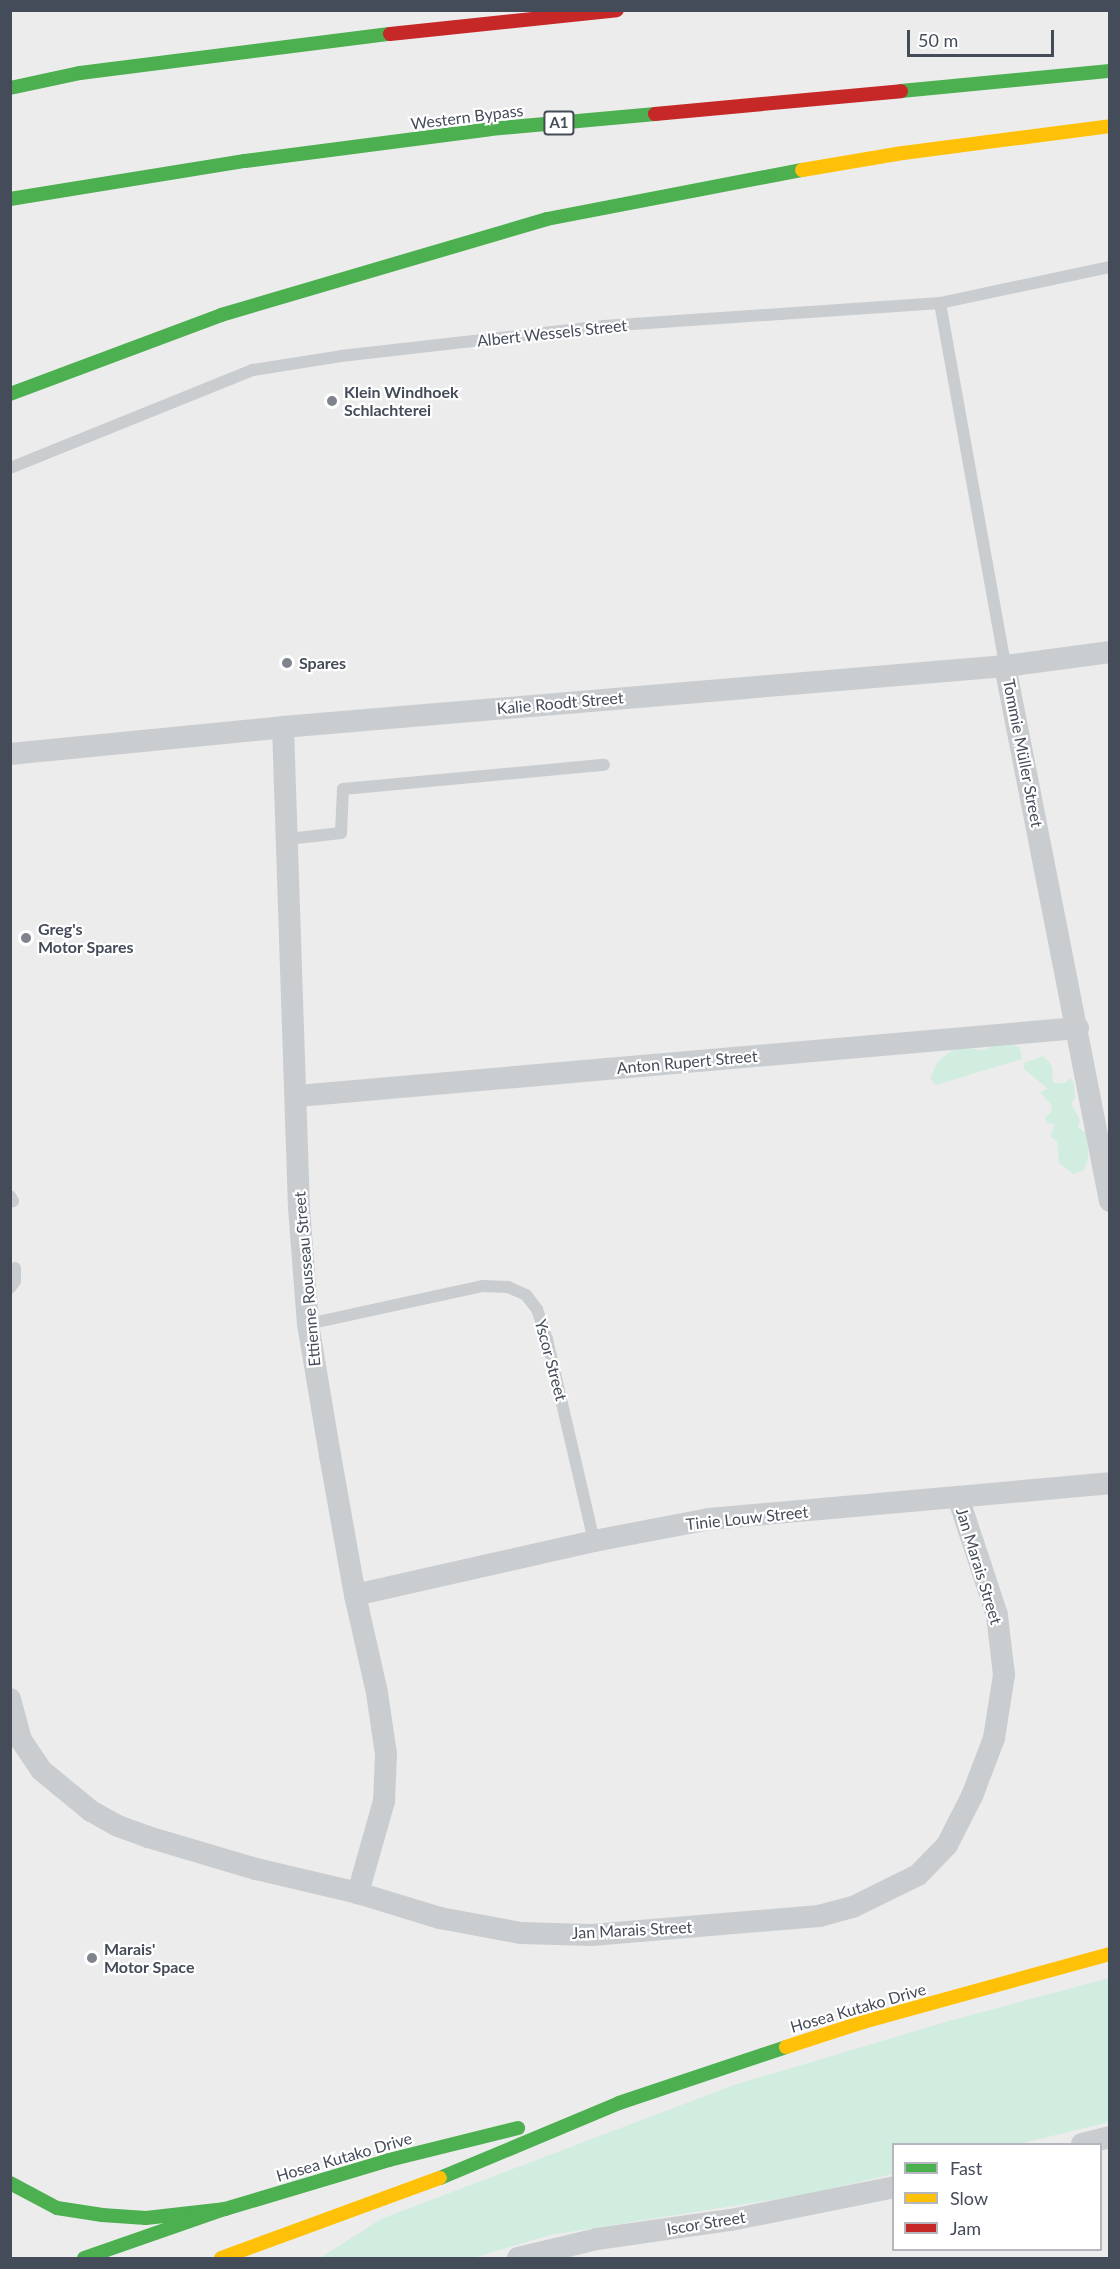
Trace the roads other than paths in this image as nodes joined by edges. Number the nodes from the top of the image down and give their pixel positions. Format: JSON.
{"nodes":[{"id":1,"x":617,"y":10,"type":"edge"},
{"id":2,"x":1110,"y":71,"type":"edge"},
{"id":3,"x":10,"y":88,"type":"edge"},
{"id":4,"x":1110,"y":126,"type":"edge"},
{"id":5,"x":10,"y":199,"type":"edge"},
{"id":6,"x":1110,"y":267,"type":"edge"},
{"id":7,"x":940,"y":303,"type":"junction"},
{"id":8,"x":10,"y":394,"type":"edge"},
{"id":9,"x":10,"y":468,"type":"edge"},
{"id":10,"x":1110,"y":652,"type":"edge"},
{"id":11,"x":1005,"y":666,"type":"junction"},
{"id":12,"x":283,"y":727,"type":"junction"},
{"id":13,"x":10,"y":754,"type":"edge"},
{"id":14,"x":604,"y":765,"type":"dead end"},
{"id":15,"x":288,"y":839,"type":"junction"},
{"id":16,"x":1078,"y":1028,"type":"junction"},
{"id":17,"x":297,"y":1096,"type":"junction"},
{"id":18,"x":1110,"y":1201,"type":"edge"},
{"id":19,"x":15,"y":1268,"type":"dead end"},
{"id":20,"x":10,"y":1288,"type":"edge"},
{"id":21,"x":308,"y":1324,"type":"junction"},
{"id":22,"x":1109,"y":1483,"type":"edge"},
{"id":23,"x":958,"y":1497,"type":"junction"},
{"id":24,"x":594,"y":1541,"type":"junction"},
{"id":25,"x":355,"y":1595,"type":"junction"},
{"id":26,"x":10,"y":1699,"type":"edge"},
{"id":27,"x":358,"y":1893,"type":"junction"},
{"id":28,"x":1110,"y":1954,"type":"edge"},
{"id":29,"x":618,"y":2103,"type":"junction"},
{"id":30,"x":1110,"y":2137,"type":"edge"},
{"id":31,"x":1089,"y":2143,"type":"edge"},
{"id":32,"x":10,"y":2183,"type":"edge"},
{"id":33,"x":892,"y":2187,"type":"edge"},
{"id":34,"x":225,"y":2209,"type":"junction"},
{"id":35,"x":522,"y":2258,"type":"edge"},
{"id":36,"x":84,"y":2259,"type":"edge"},
{"id":37,"x":221,"y":2259,"type":"edge"}],
"edges":[{"from":1,"to":3,"type":"main road"},
{"from":2,"to":5,"type":"main road","name":"Western Bypass","number":"A1"},
{"from":4,"to":8,"type":"main road"},
{"from":6,"to":7,"type":"lane","name":"Albert Wessels Street"},
{"from":7,"to":9,"type":"lane","name":"Albert Wessels Street"},
{"from":7,"to":11,"type":"lane","name":"Tommie Müller Street"},
{"from":10,"to":11,"type":"street","name":"Kalie Roodt Street"},
{"from":11,"to":12,"type":"street","name":"Kalie Roodt Street"},
{"from":11,"to":16,"type":"street","name":"Tommie Müller Street"},
{"from":12,"to":13,"type":"street","name":"Kalie Roodt Street"},
{"from":12,"to":15,"type":"street","name":"Ettienne Rousseau Street"},
{"from":14,"to":15,"type":"lane"},
{"from":15,"to":17,"type":"street","name":"Ettienne Rousseau Street"},
{"from":16,"to":17,"type":"street","name":"Anton Rupert Street"},
{"from":16,"to":18,"type":"street","name":"Tommie Müller Street"},
{"from":17,"to":21,"type":"street","name":"Ettienne Rousseau Street"},
{"from":19,"to":20,"type":"lane"},
{"from":21,"to":24,"type":"lane","name":"Yscor Street"},
{"from":21,"to":25,"type":"street","name":"Ettienne Rousseau Street"},
{"from":22,"to":23,"type":"street","name":"Tinie Louw Street"},
{"from":23,"to":24,"type":"street","name":"Tinie Louw Street"},
{"from":23,"to":27,"type":"street","name":"Jan Marais Street"},
{"from":24,"to":25,"type":"street","name":"Tinie Louw Street"},
{"from":25,"to":27,"type":"street","name":"Ettienne Rousseau Street"},
{"from":26,"to":27,"type":"street","name":"Jan Marais Street"},
{"from":28,"to":29,"type":"main road","name":"Hosea Kutako Drive"},
{"from":29,"to":34,"type":"main road","name":"Hosea Kutako Drive"},
{"from":29,"to":37,"type":"main road","name":"Hosea Kutako Drive"},
{"from":30,"to":31,"type":"street"},
{"from":32,"to":34,"type":"main road"},
{"from":33,"to":35,"type":"street","name":"Iscor Street"},
{"from":34,"to":36,"type":"main road","name":"Hosea Kutako Drive"}]}
